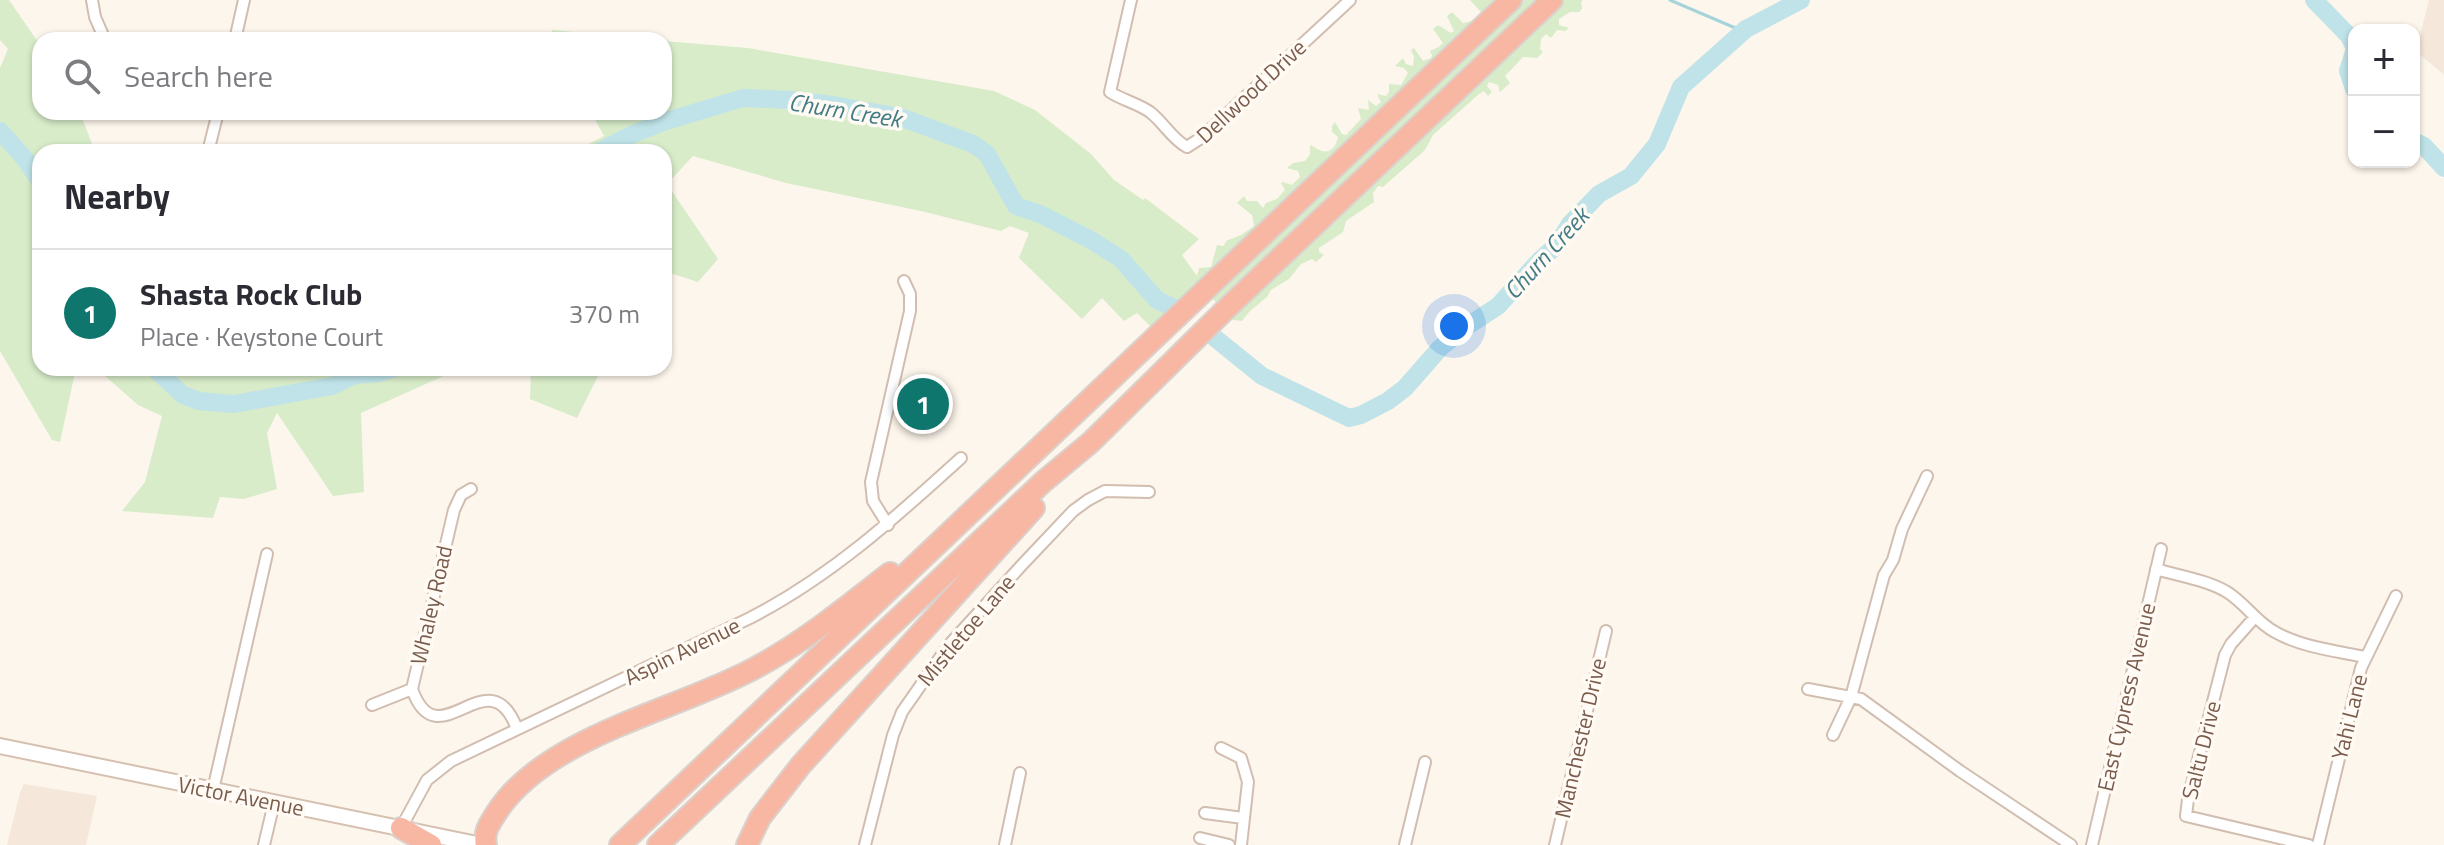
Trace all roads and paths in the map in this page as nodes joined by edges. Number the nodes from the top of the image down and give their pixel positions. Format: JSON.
{"nodes":[{"id":1,"x":92,"y":0,"type":"edge"},
{"id":2,"x":244,"y":0,"type":"edge"},
{"id":3,"x":1131,"y":0,"type":"edge"},
{"id":4,"x":1350,"y":0,"type":"edge"},
{"id":5,"x":1511,"y":0,"type":"edge"},
{"id":6,"x":1552,"y":0,"type":"edge"},
{"id":7,"x":102,"y":32,"type":"edge"},
{"id":8,"x":237,"y":32,"type":"edge"},
{"id":9,"x":216,"y":120,"type":"edge"},
{"id":10,"x":210,"y":144,"type":"edge"},
{"id":11,"x":904,"y":281,"type":"dead end"},
{"id":12,"x":1091,"y":442,"type":"junction"},
{"id":13,"x":961,"y":458,"type":"dead end"},
{"id":14,"x":1927,"y":476,"type":"dead end"},
{"id":15,"x":471,"y":489,"type":"dead end"},
{"id":16,"x":1149,"y":492,"type":"dead end"},
{"id":17,"x":888,"y":525,"type":"junction"},
{"id":18,"x":955,"y":527,"type":"junction"},
{"id":19,"x":2161,"y":549,"type":"dead end"},
{"id":20,"x":267,"y":554,"type":"dead end"},
{"id":21,"x":2156,"y":569,"type":"junction"},
{"id":22,"x":2396,"y":596,"type":"dead end"},
{"id":23,"x":2255,"y":617,"type":"junction"},
{"id":24,"x":1606,"y":631,"type":"dead end"},
{"id":25,"x":2365,"y":657,"type":"junction"},
{"id":26,"x":412,"y":689,"type":"junction"},
{"id":27,"x":1808,"y":689,"type":"dead end"},
{"id":28,"x":1851,"y":697,"type":"junction"},
{"id":29,"x":372,"y":705,"type":"dead end"},
{"id":30,"x":517,"y":729,"type":"junction"},
{"id":31,"x":1833,"y":735,"type":"dead end"},
{"id":32,"x":0,"y":746,"type":"edge"},
{"id":33,"x":1221,"y":748,"type":"dead end"},
{"id":34,"x":1425,"y":762,"type":"dead end"},
{"id":35,"x":1020,"y":773,"type":"dead end"},
{"id":36,"x":213,"y":790,"type":"junction"},
{"id":37,"x":779,"y":792,"type":"junction"},
{"id":38,"x":274,"y":803,"type":"junction"},
{"id":39,"x":1205,"y":813,"type":"dead end"},
{"id":40,"x":1243,"y":818,"type":"junction"},
{"id":41,"x":401,"y":828,"type":"junction"},
{"id":42,"x":1200,"y":838,"type":"dead end"},
{"id":43,"x":264,"y":845,"type":"edge"},
{"id":44,"x":431,"y":845,"type":"edge"},
{"id":45,"x":484,"y":845,"type":"edge"},
{"id":46,"x":620,"y":845,"type":"edge"},
{"id":47,"x":658,"y":845,"type":"edge"},
{"id":48,"x":747,"y":845,"type":"edge"},
{"id":49,"x":757,"y":845,"type":"edge"},
{"id":50,"x":865,"y":845,"type":"edge"},
{"id":51,"x":1005,"y":845,"type":"edge"},
{"id":52,"x":1229,"y":845,"type":"edge"},
{"id":53,"x":1241,"y":845,"type":"edge"},
{"id":54,"x":1405,"y":845,"type":"edge"},
{"id":55,"x":1555,"y":845,"type":"edge"},
{"id":56,"x":2071,"y":845,"type":"edge"},
{"id":57,"x":2092,"y":845,"type":"edge"},
{"id":58,"x":2309,"y":845,"type":"edge"},
{"id":59,"x":2318,"y":845,"type":"edge"}],
"edges":[{"from":1,"to":7,"type":"street"},
{"from":2,"to":8,"type":"street"},
{"from":3,"to":4,"type":"street","name":"Dellwood Drive"},
{"from":5,"to":18,"type":"highway"},
{"from":6,"to":12,"type":"highway"},
{"from":9,"to":10,"type":"street"},
{"from":11,"to":17,"type":"street"},
{"from":12,"to":37,"type":"highway"},
{"from":12,"to":47,"type":"highway"},
{"from":13,"to":17,"type":"street","name":"Aspin Avenue"},
{"from":14,"to":28,"type":"street"},
{"from":15,"to":26,"type":"street","name":"Whaley Road"},
{"from":16,"to":50,"type":"street","name":"Mistletoe Lane"},
{"from":17,"to":30,"type":"street","name":"Aspin Avenue"},
{"from":18,"to":45,"type":"highway"},
{"from":18,"to":46,"type":"highway"},
{"from":19,"to":21,"type":"street","name":"East Cypress Avenue"},
{"from":20,"to":36,"type":"street"},
{"from":21,"to":23,"type":"street"},
{"from":21,"to":57,"type":"street","name":"East Cypress Avenue"},
{"from":22,"to":25,"type":"street","name":"Yahi Lane"},
{"from":23,"to":25,"type":"street"},
{"from":23,"to":58,"type":"street","name":"Saltu Drive"},
{"from":24,"to":55,"type":"street","name":"Manchester Drive"},
{"from":25,"to":59,"type":"street","name":"Yahi Lane"},
{"from":26,"to":29,"type":"street"},
{"from":26,"to":30,"type":"street","name":"Whaley Road"},
{"from":27,"to":28,"type":"street"},
{"from":28,"to":31,"type":"street"},
{"from":28,"to":56,"type":"street"},
{"from":30,"to":41,"type":"street","name":"Aspin Avenue"},
{"from":32,"to":36,"type":"main road","name":"Victor Avenue"},
{"from":33,"to":40,"type":"street"},
{"from":34,"to":54,"type":"street"},
{"from":35,"to":51,"type":"street"},
{"from":36,"to":38,"type":"main road","name":"Victor Avenue"},
{"from":37,"to":48,"type":"highway"},
{"from":37,"to":49,"type":"highway"},
{"from":38,"to":41,"type":"main road","name":"Victor Avenue"},
{"from":38,"to":43,"type":"street"},
{"from":39,"to":40,"type":"street"},
{"from":40,"to":53,"type":"street"},
{"from":41,"to":44,"type":"highway"},
{"from":41,"to":45,"type":"main road","name":"Victor Avenue"},
{"from":42,"to":52,"type":"street"}]}
